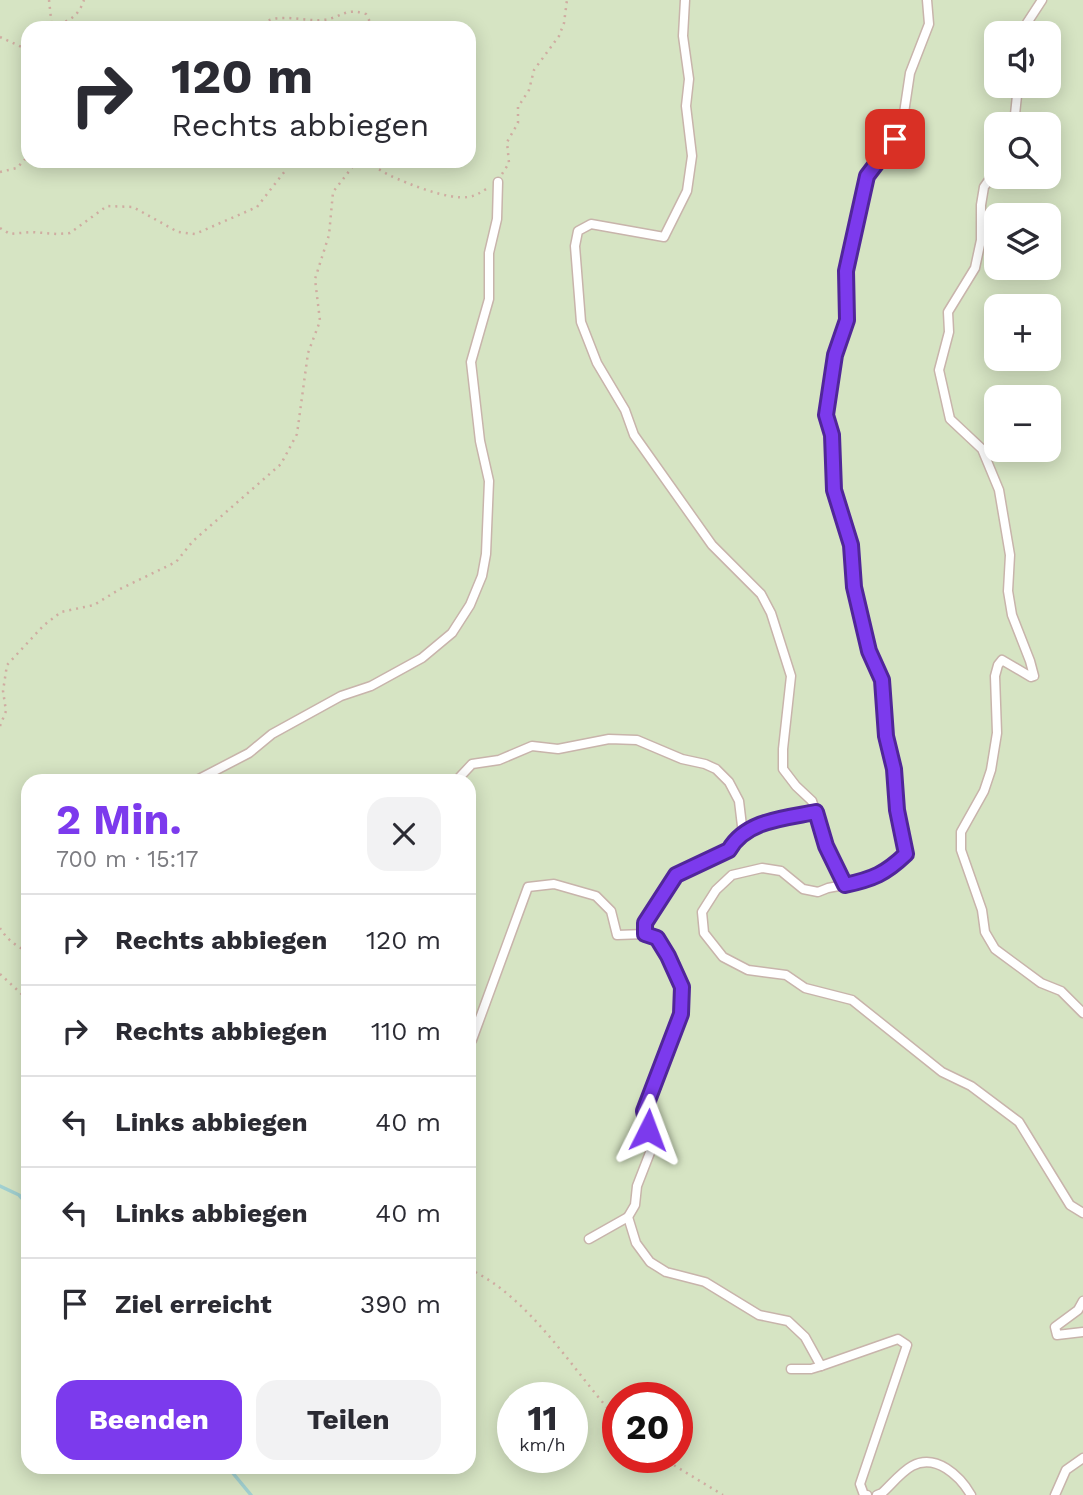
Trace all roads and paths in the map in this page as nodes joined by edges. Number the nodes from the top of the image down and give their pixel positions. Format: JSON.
{"nodes":[{"id":1,"x":49,"y":0,"type":"edge"},
{"id":2,"x":85,"y":0,"type":"edge"},
{"id":3,"x":566,"y":0,"type":"edge"},
{"id":4,"x":685,"y":0,"type":"edge"},
{"id":5,"x":927,"y":0,"type":"edge"},
{"id":6,"x":1042,"y":0,"type":"edge"},
{"id":7,"x":51,"y":21,"type":"edge"},
{"id":8,"x":68,"y":21,"type":"edge"},
{"id":9,"x":267,"y":21,"type":"edge"},
{"id":10,"x":369,"y":21,"type":"edge"},
{"id":11,"x":1028,"y":21,"type":"edge"},
{"id":12,"x":0,"y":37,"type":"edge"},
{"id":13,"x":21,"y":47,"type":"edge"},
{"id":14,"x":21,"y":164,"type":"edge"},
{"id":15,"x":286,"y":168,"type":"edge"},
{"id":16,"x":353,"y":168,"type":"edge"},
{"id":17,"x":378,"y":168,"type":"edge"},
{"id":18,"x":0,"y":172,"type":"edge"},
{"id":19,"x":498,"y":182,"type":"junction"},
{"id":20,"x":984,"y":187,"type":"edge"},
{"id":21,"x":0,"y":228,"type":"edge"},
{"id":22,"x":0,"y":726,"type":"edge"},
{"id":23,"x":209,"y":774,"type":"edge"},
{"id":24,"x":463,"y":774,"type":"edge"},
{"id":25,"x":816,"y":812,"type":"junction"},
{"id":26,"x":750,"y":829,"type":"junction"},
{"id":27,"x":845,"y":885,"type":"junction"},
{"id":28,"x":0,"y":928,"type":"edge"},
{"id":29,"x":645,"y":934,"type":"junction"},
{"id":30,"x":21,"y":949,"type":"edge"},
{"id":31,"x":0,"y":974,"type":"edge"},
{"id":32,"x":21,"y":994,"type":"edge"},
{"id":33,"x":1083,"y":1013,"type":"edge"},
{"id":34,"x":476,"y":1029,"type":"edge"},
{"id":35,"x":1083,"y":1213,"type":"edge"},
{"id":36,"x":628,"y":1217,"type":"junction"},
{"id":37,"x":589,"y":1239,"type":"dead end"},
{"id":38,"x":476,"y":1272,"type":"edge"},
{"id":39,"x":1083,"y":1301,"type":"edge"},
{"id":40,"x":1083,"y":1332,"type":"edge"},
{"id":41,"x":821,"y":1366,"type":"junction"},
{"id":42,"x":791,"y":1369,"type":"dead end"},
{"id":43,"x":602,"y":1401,"type":"edge"},
{"id":44,"x":1083,"y":1458,"type":"edge"},
{"id":45,"x":687,"y":1473,"type":"edge"},
{"id":46,"x":723,"y":1495,"type":"edge"},
{"id":47,"x":867,"y":1495,"type":"edge"},
{"id":48,"x":877,"y":1495,"type":"edge"},
{"id":49,"x":971,"y":1495,"type":"edge"},
{"id":50,"x":1055,"y":1495,"type":"edge"}],
"edges":[{"from":1,"to":7,"type":"path"},
{"from":2,"to":8,"type":"path"},
{"from":3,"to":19,"type":"path"},
{"from":4,"to":25,"type":"lane"},
{"from":5,"to":27,"type":"lane"},
{"from":6,"to":11,"type":"lane"},
{"from":9,"to":10,"type":"path"},
{"from":12,"to":13,"type":"path"},
{"from":14,"to":18,"type":"path"},
{"from":15,"to":21,"type":"path"},
{"from":16,"to":22,"type":"path"},
{"from":17,"to":19,"type":"path"},
{"from":19,"to":23,"type":"lane"},
{"from":20,"to":33,"type":"lane"},
{"from":24,"to":26,"type":"lane"},
{"from":25,"to":26,"type":"lane"},
{"from":25,"to":27,"type":"lane"},
{"from":26,"to":29,"type":"lane"},
{"from":27,"to":35,"type":"lane"},
{"from":28,"to":30,"type":"path"},
{"from":29,"to":34,"type":"lane"},
{"from":29,"to":36,"type":"lane"},
{"from":31,"to":32,"type":"path"},
{"from":36,"to":37,"type":"lane"},
{"from":36,"to":41,"type":"lane"},
{"from":38,"to":43,"type":"path"},
{"from":39,"to":40,"type":"lane"},
{"from":41,"to":42,"type":"lane"},
{"from":41,"to":47,"type":"lane"},
{"from":44,"to":50,"type":"lane"},
{"from":45,"to":46,"type":"path"},
{"from":48,"to":49,"type":"lane"}]}
